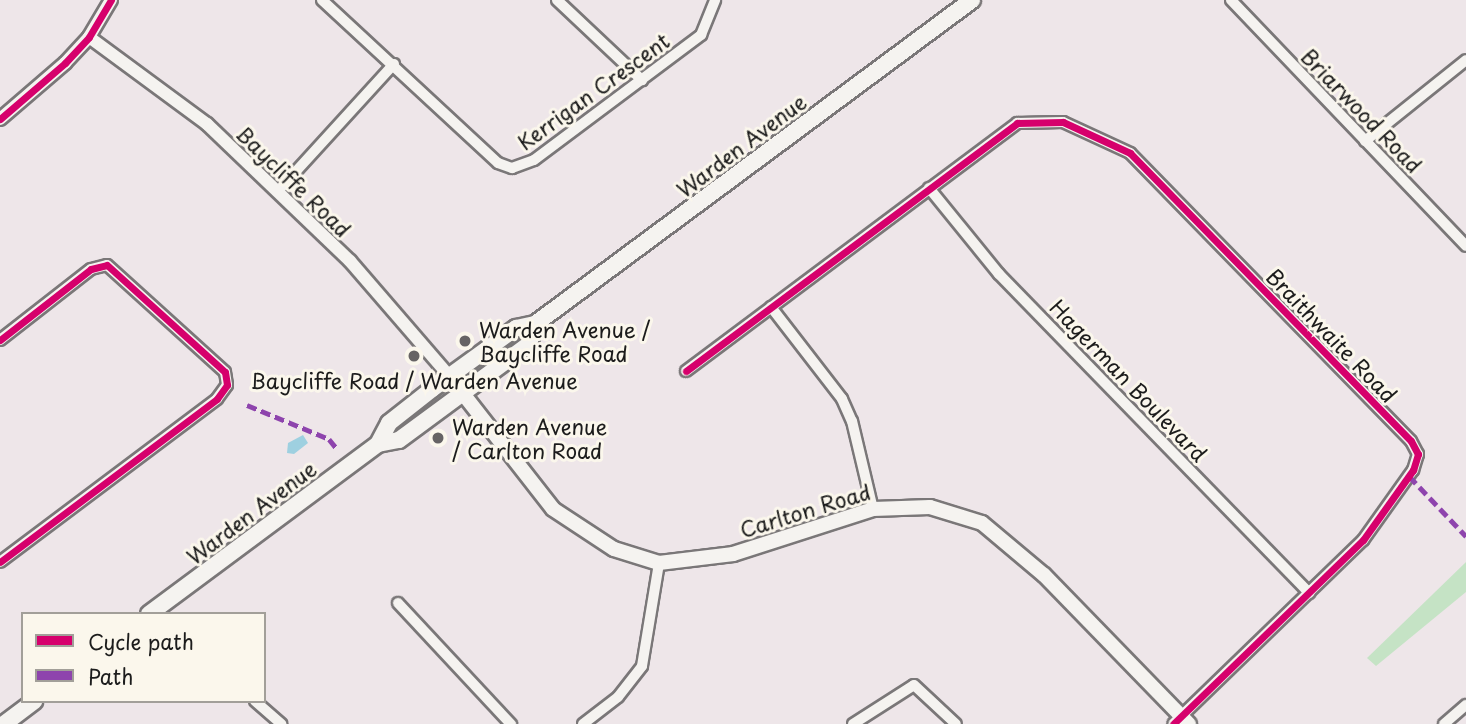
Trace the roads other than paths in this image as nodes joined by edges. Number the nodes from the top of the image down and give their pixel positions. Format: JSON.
{"nodes":[{"id":1,"x":111,"y":0,"type":"edge"},
{"id":2,"x":322,"y":0,"type":"edge"},
{"id":3,"x":557,"y":0,"type":"edge"},
{"id":4,"x":715,"y":0,"type":"edge"},
{"id":5,"x":972,"y":0,"type":"edge"},
{"id":6,"x":1231,"y":0,"type":"edge"},
{"id":7,"x":89,"y":37,"type":"junction"},
{"id":8,"x":1466,"y":60,"type":"edge"},
{"id":9,"x":394,"y":64,"type":"junction"},
{"id":10,"x":642,"y":80,"type":"junction"},
{"id":11,"x":0,"y":119,"type":"edge"},
{"id":12,"x":1365,"y":141,"type":"junction"},
{"id":13,"x":929,"y":188,"type":"junction"},
{"id":14,"x":278,"y":191,"type":"junction"},
{"id":15,"x":1466,"y":246,"type":"edge"},
{"id":16,"x":771,"y":307,"type":"junction"},
{"id":17,"x":536,"y":324,"type":"junction"},
{"id":18,"x":0,"y":340,"type":"edge"},
{"id":19,"x":686,"y":371,"type":"dead end"},
{"id":20,"x":450,"y":377,"type":"junction"},
{"id":21,"x":462,"y":394,"type":"junction"},
{"id":22,"x":378,"y":444,"type":"junction"},
{"id":23,"x":873,"y":509,"type":"junction"},
{"id":24,"x":0,"y":562,"type":"edge"},
{"id":25,"x":659,"y":562,"type":"junction"},
{"id":26,"x":1309,"y":593,"type":"junction"},
{"id":27,"x":398,"y":603,"type":"dead end"},
{"id":28,"x":152,"y":612,"type":"edge"},
{"id":29,"x":31,"y":703,"type":"edge"},
{"id":30,"x":257,"y":703,"type":"edge"},
{"id":31,"x":1466,"y":705,"type":"edge"},
{"id":32,"x":1181,"y":721,"type":"edge"},
{"id":33,"x":4,"y":724,"type":"edge"},
{"id":34,"x":281,"y":724,"type":"edge"},
{"id":35,"x":512,"y":724,"type":"edge"},
{"id":36,"x":583,"y":724,"type":"edge"},
{"id":37,"x":853,"y":724,"type":"edge"},
{"id":38,"x":956,"y":724,"type":"edge"},
{"id":39,"x":1444,"y":724,"type":"edge"}],
"edges":[{"from":1,"to":7,"type":"street"},
{"from":2,"to":9,"type":"street","name":"Kerrigan Crescent"},
{"from":3,"to":10,"type":"street"},
{"from":4,"to":10,"type":"street","name":"Kerrigan Crescent"},
{"from":5,"to":17,"type":"main road","name":"Warden Avenue"},
{"from":6,"to":12,"type":"street","name":"Briarwood Road"},
{"from":7,"to":11,"type":"street"},
{"from":7,"to":14,"type":"street","name":"Baycliffe Road"},
{"from":8,"to":12,"type":"street"},
{"from":9,"to":10,"type":"street","name":"Kerrigan Crescent"},
{"from":9,"to":14,"type":"street"},
{"from":12,"to":15,"type":"street","name":"Briarwood Road"},
{"from":13,"to":16,"type":"street"},
{"from":13,"to":26,"type":"street","name":"Hagerman Boulevard"},
{"from":13,"to":26,"type":"street","name":"Braithwaite Road"},
{"from":14,"to":20,"type":"street","name":"Baycliffe Road"},
{"from":16,"to":19,"type":"street"},
{"from":16,"to":23,"type":"street"},
{"from":17,"to":20,"type":"main road","name":"Warden Avenue"},
{"from":17,"to":21,"type":"main road","name":"Warden Avenue"},
{"from":18,"to":24,"type":"street"},
{"from":20,"to":21,"type":"main road","name":"Carlton Road"},
{"from":20,"to":22,"type":"main road","name":"Warden Avenue"},
{"from":21,"to":22,"type":"main road","name":"Warden Avenue"},
{"from":21,"to":25,"type":"main road","name":"Carlton Road"},
{"from":22,"to":28,"type":"main road","name":"Warden Avenue"},
{"from":23,"to":25,"type":"main road","name":"Carlton Road"},
{"from":23,"to":32,"type":"main road","name":"Carlton Road"},
{"from":25,"to":36,"type":"street"},
{"from":26,"to":32,"type":"street","name":"Braithwaite Road"},
{"from":27,"to":35,"type":"street"},
{"from":29,"to":33,"type":"main road"},
{"from":30,"to":34,"type":"street"},
{"from":31,"to":39,"type":"street"},
{"from":37,"to":38,"type":"street"}]}
